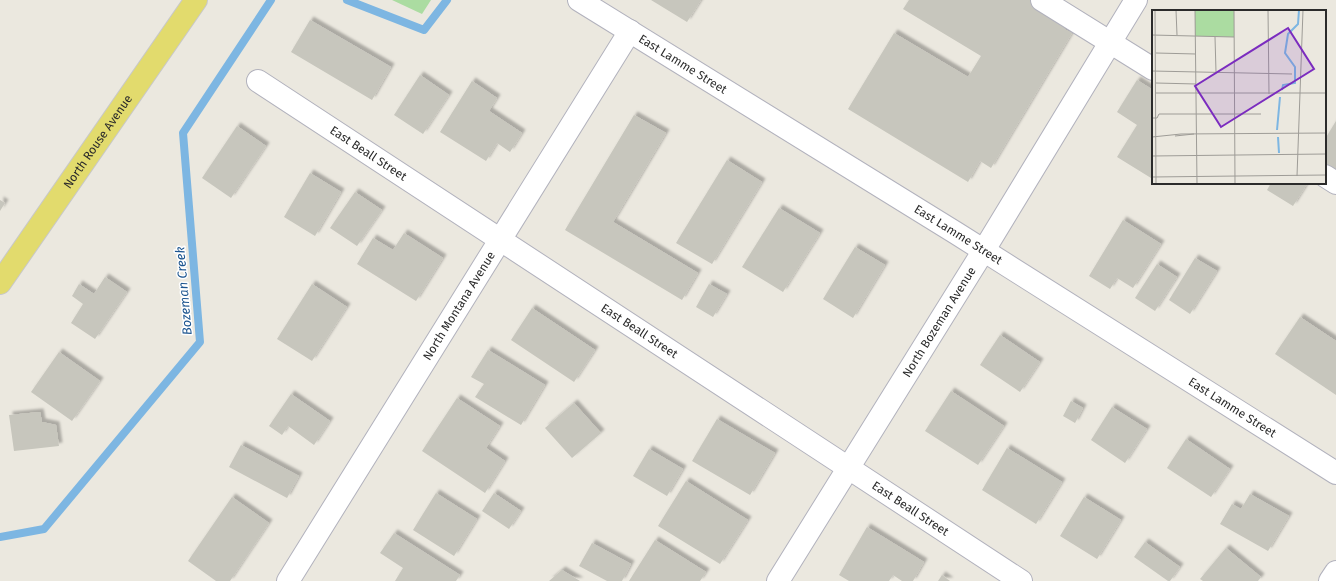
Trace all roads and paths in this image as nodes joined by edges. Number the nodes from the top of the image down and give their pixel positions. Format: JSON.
{"nodes":[{"id":1,"x":196,"y":0,"type":"edge"},
{"id":2,"x":579,"y":0,"type":"edge"},
{"id":3,"x":1042,"y":0,"type":"edge"},
{"id":4,"x":1136,"y":0,"type":"edge"},
{"id":5,"x":630,"y":31,"type":"junction"},
{"id":6,"x":1110,"y":42,"type":"junction"},
{"id":7,"x":1152,"y":67,"type":"edge"},
{"id":8,"x":258,"y":81,"type":"dead end"},
{"id":9,"x":1326,"y":177,"type":"edge"},
{"id":10,"x":1336,"y":183,"type":"edge"},
{"id":11,"x":500,"y":240,"type":"junction"},
{"id":12,"x":984,"y":250,"type":"junction"},
{"id":13,"x":0,"y":283,"type":"edge"},
{"id":14,"x":849,"y":468,"type":"junction"},
{"id":15,"x":1336,"y":472,"type":"edge"},
{"id":16,"x":1336,"y":572,"type":"edge"},
{"id":17,"x":288,"y":581,"type":"edge"},
{"id":18,"x":778,"y":581,"type":"edge"},
{"id":19,"x":1021,"y":581,"type":"edge"},
{"id":20,"x":1330,"y":581,"type":"edge"}],
"edges":[{"from":1,"to":13,"type":"main road","name":"North Rouse Avenue"},
{"from":2,"to":5,"type":"street","name":"East Lamme Street"},
{"from":3,"to":6,"type":"street"},
{"from":4,"to":6,"type":"street","name":"North Bozeman Avenue"},
{"from":5,"to":11,"type":"street","name":"North Montana Avenue"},
{"from":5,"to":12,"type":"street","name":"East Lamme Street"},
{"from":6,"to":7,"type":"street"},
{"from":6,"to":12,"type":"street","name":"North Bozeman Avenue"},
{"from":8,"to":11,"type":"street","name":"East Beall Street"},
{"from":9,"to":10,"type":"street"},
{"from":11,"to":14,"type":"street","name":"East Beall Street"},
{"from":11,"to":17,"type":"street","name":"North Montana Avenue"},
{"from":12,"to":14,"type":"street","name":"North Bozeman Avenue"},
{"from":12,"to":15,"type":"street","name":"East Lamme Street"},
{"from":14,"to":18,"type":"street","name":"North Bozeman Avenue"},
{"from":14,"to":19,"type":"street","name":"East Beall Street"},
{"from":16,"to":20,"type":"street"}]}
